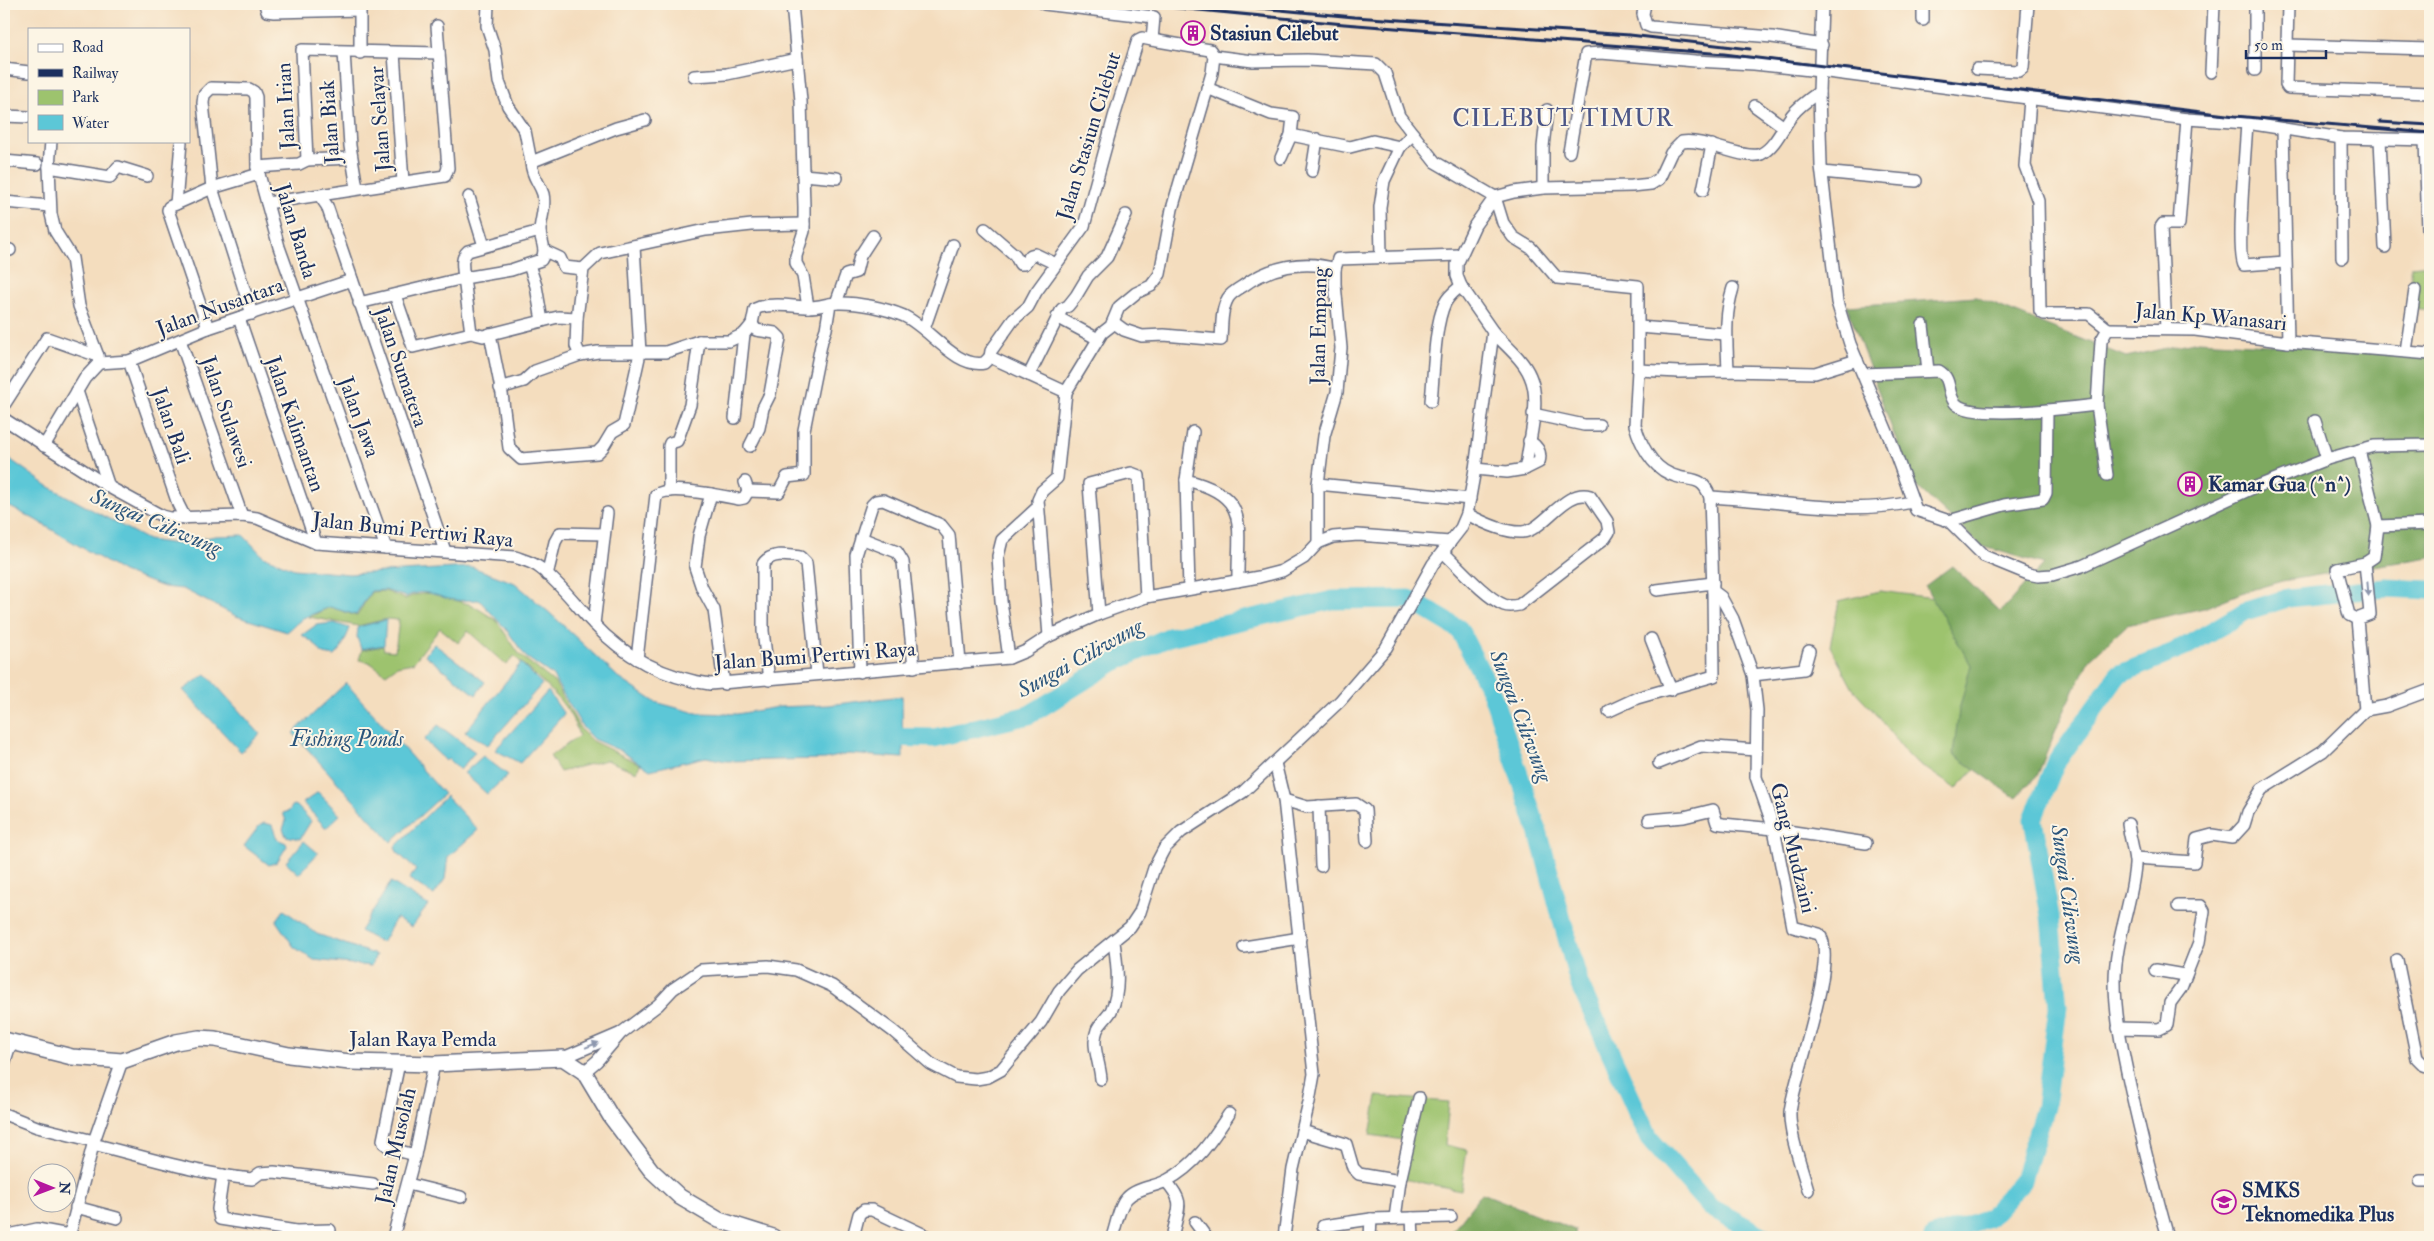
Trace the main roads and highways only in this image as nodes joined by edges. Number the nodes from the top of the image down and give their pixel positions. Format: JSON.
{"nodes":[{"id":1,"x":7,"y":1041,"type":"edge"},
{"id":2,"x":774,"y":1237,"type":"edge"}],
"edges":[{"from":1,"to":2,"type":"main road","name":"Jalan Raya Pemda"}]}
